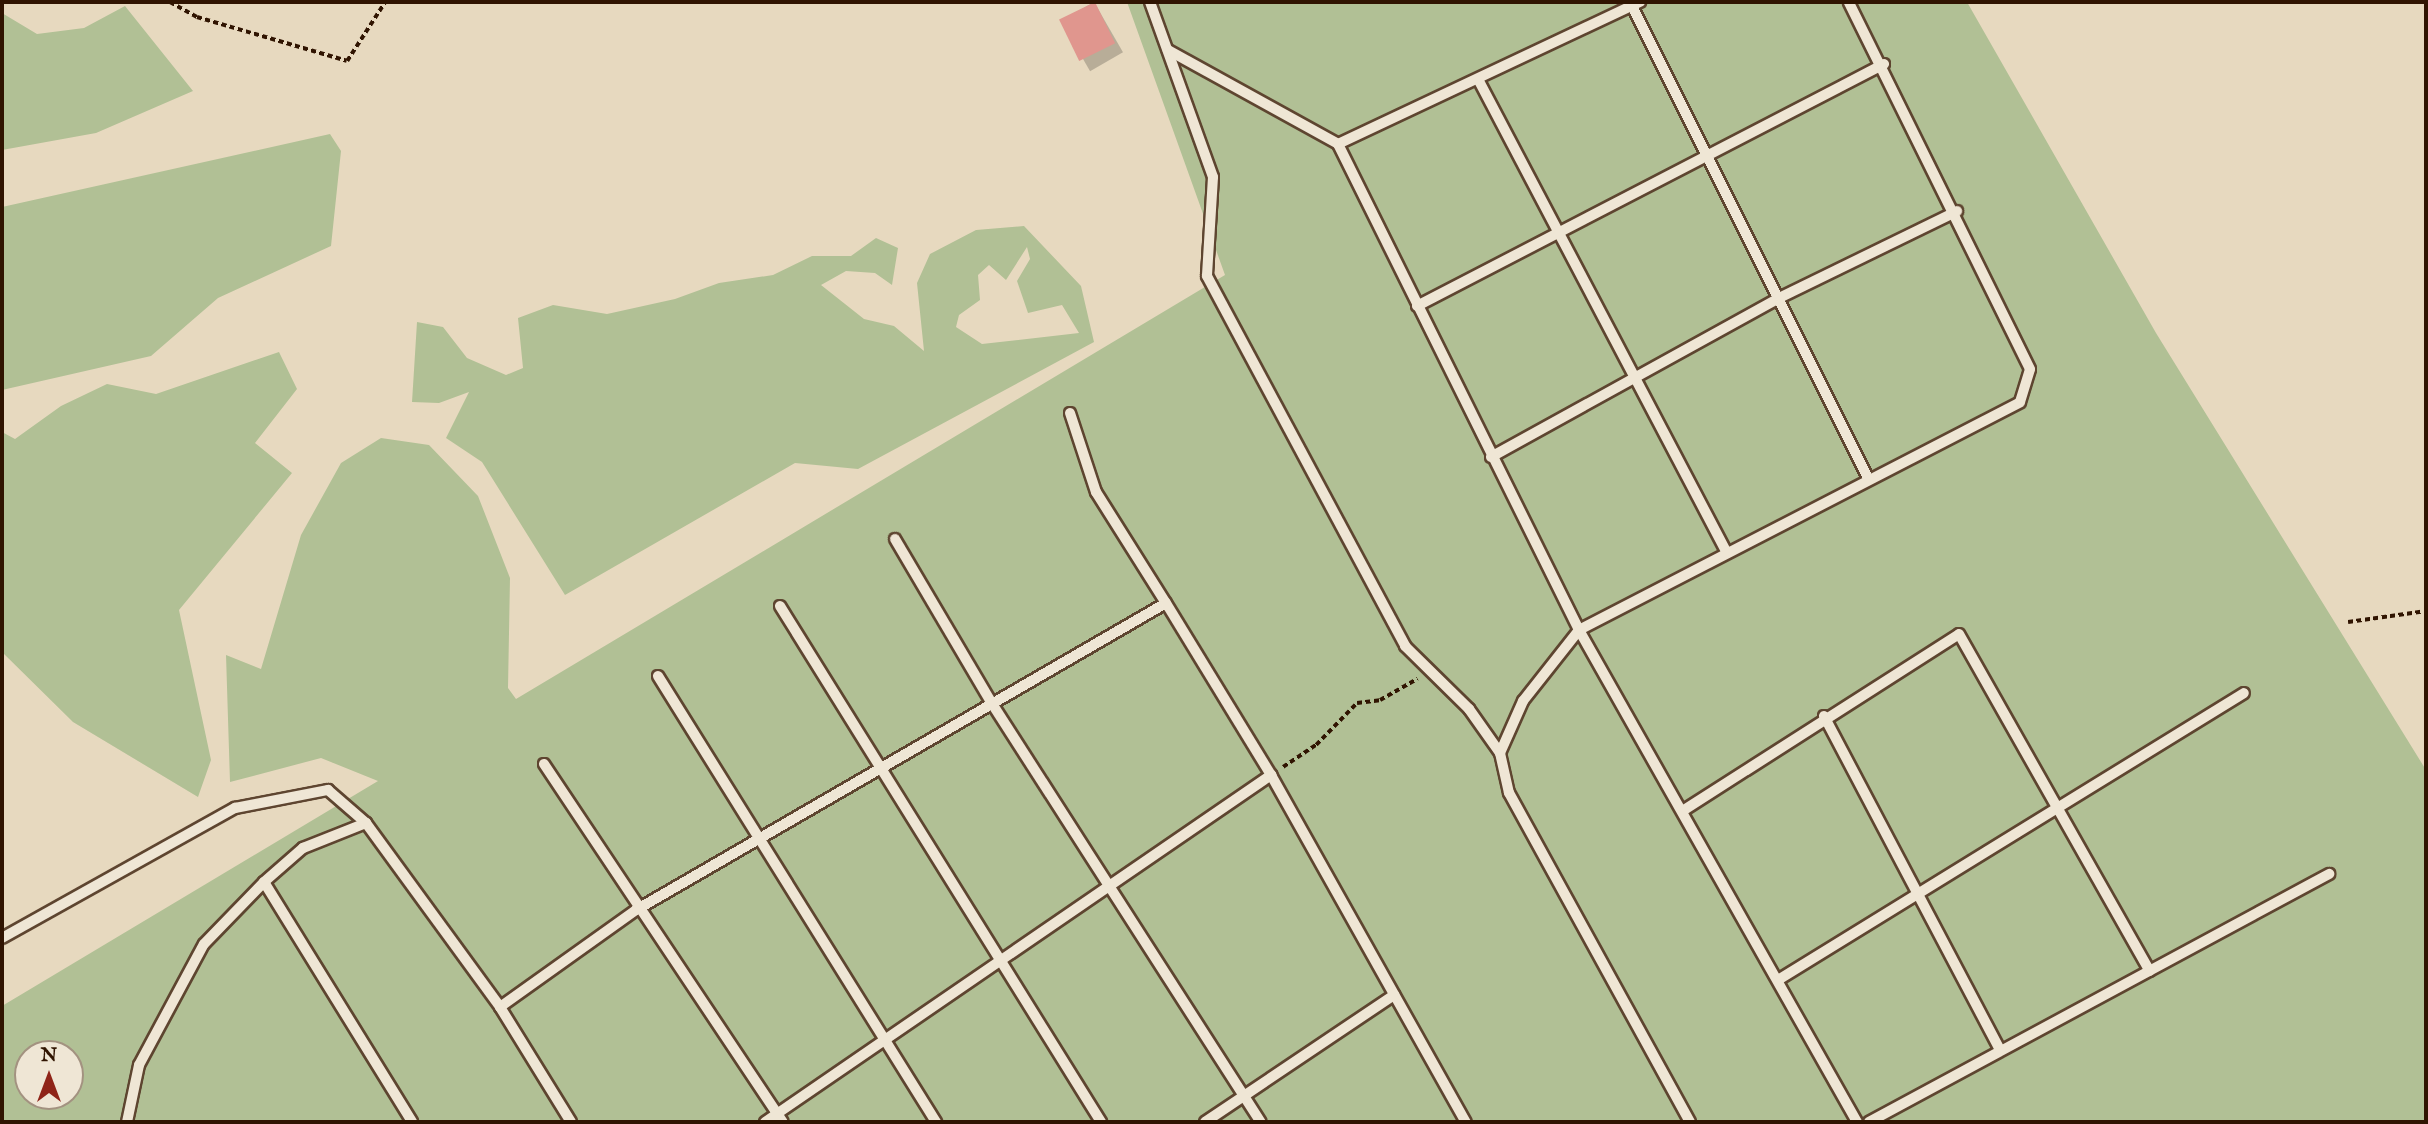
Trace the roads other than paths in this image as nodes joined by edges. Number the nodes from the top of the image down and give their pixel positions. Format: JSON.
{"nodes":[{"id":1,"x":1150,"y":2,"type":"edge"},
{"id":2,"x":1849,"y":2,"type":"edge"},
{"id":3,"x":1636,"y":4,"type":"edge"},
{"id":4,"x":1168,"y":50,"type":"junction"},
{"id":5,"x":1884,"y":64,"type":"junction"},
{"id":6,"x":1479,"y":81,"type":"junction"},
{"id":7,"x":1338,"y":144,"type":"junction"},
{"id":8,"x":1706,"y":156,"type":"junction"},
{"id":9,"x":1957,"y":211,"type":"junction"},
{"id":10,"x":1559,"y":232,"type":"junction"},
{"id":11,"x":1781,"y":297,"type":"junction"},
{"id":12,"x":1417,"y":306,"type":"junction"},
{"id":13,"x":1631,"y":376,"type":"junction"},
{"id":14,"x":1070,"y":413,"type":"dead end"},
{"id":15,"x":1491,"y":457,"type":"junction"},
{"id":16,"x":1869,"y":480,"type":"junction"},
{"id":17,"x":895,"y":539,"type":"dead end"},
{"id":18,"x":1727,"y":553,"type":"junction"},
{"id":19,"x":1166,"y":603,"type":"junction"},
{"id":20,"x":780,"y":606,"type":"dead end"},
{"id":21,"x":1579,"y":630,"type":"junction"},
{"id":22,"x":658,"y":676,"type":"dead end"},
{"id":23,"x":2244,"y":693,"type":"dead end"},
{"id":24,"x":991,"y":702,"type":"junction"},
{"id":25,"x":1824,"y":716,"type":"junction"},
{"id":26,"x":1500,"y":753,"type":"junction"},
{"id":27,"x":544,"y":764,"type":"dead end"},
{"id":28,"x":879,"y":766,"type":"junction"},
{"id":29,"x":1271,"y":775,"type":"junction"},
{"id":30,"x":2060,"y":809,"type":"junction"},
{"id":31,"x":1684,"y":810,"type":"junction"},
{"id":32,"x":366,"y":823,"type":"junction"},
{"id":33,"x":761,"y":836,"type":"junction"},
{"id":34,"x":2329,"y":874,"type":"dead end"},
{"id":35,"x":264,"y":882,"type":"junction"},
{"id":36,"x":1107,"y":884,"type":"junction"},
{"id":37,"x":1917,"y":892,"type":"junction"},
{"id":38,"x":636,"y":910,"type":"junction"},
{"id":39,"x":2,"y":938,"type":"edge"},
{"id":40,"x":1000,"y":964,"type":"junction"},
{"id":41,"x":2150,"y":971,"type":"junction"},
{"id":42,"x":1778,"y":980,"type":"junction"},
{"id":43,"x":1394,"y":995,"type":"junction"},
{"id":44,"x":500,"y":1007,"type":"junction"},
{"id":45,"x":887,"y":1044,"type":"junction"},
{"id":46,"x":2000,"y":1050,"type":"junction"},
{"id":47,"x":1244,"y":1096,"type":"junction"},
{"id":48,"x":780,"y":1118,"type":"edge"},
{"id":49,"x":127,"y":1122,"type":"edge"},
{"id":50,"x":412,"y":1122,"type":"edge"},
{"id":51,"x":571,"y":1122,"type":"edge"},
{"id":52,"x":765,"y":1122,"type":"edge"},
{"id":53,"x":936,"y":1122,"type":"edge"},
{"id":54,"x":1101,"y":1122,"type":"edge"},
{"id":55,"x":1205,"y":1122,"type":"edge"},
{"id":56,"x":1261,"y":1122,"type":"edge"},
{"id":57,"x":1466,"y":1122,"type":"edge"},
{"id":58,"x":1690,"y":1122,"type":"edge"},
{"id":59,"x":1857,"y":1122,"type":"edge"},
{"id":60,"x":1869,"y":1122,"type":"edge"}],
"edges":[{"from":1,"to":4,"type":"lane"},
{"from":2,"to":5,"type":"lane"},
{"from":3,"to":6,"type":"lane"},
{"from":3,"to":8,"type":"lane"},
{"from":4,"to":7,"type":"lane"},
{"from":4,"to":26,"type":"lane"},
{"from":5,"to":8,"type":"lane"},
{"from":5,"to":9,"type":"lane"},
{"from":6,"to":7,"type":"lane"},
{"from":6,"to":10,"type":"lane"},
{"from":7,"to":12,"type":"lane"},
{"from":8,"to":10,"type":"lane"},
{"from":8,"to":11,"type":"lane"},
{"from":9,"to":11,"type":"lane"},
{"from":9,"to":16,"type":"lane"},
{"from":10,"to":12,"type":"lane"},
{"from":10,"to":13,"type":"lane"},
{"from":11,"to":13,"type":"lane"},
{"from":11,"to":16,"type":"lane"},
{"from":12,"to":15,"type":"lane"},
{"from":13,"to":15,"type":"lane"},
{"from":13,"to":18,"type":"lane"},
{"from":14,"to":19,"type":"lane"},
{"from":15,"to":21,"type":"lane"},
{"from":16,"to":18,"type":"lane"},
{"from":17,"to":24,"type":"lane"},
{"from":18,"to":21,"type":"lane"},
{"from":19,"to":24,"type":"lane"},
{"from":19,"to":29,"type":"lane"},
{"from":20,"to":28,"type":"lane"},
{"from":21,"to":26,"type":"lane"},
{"from":21,"to":31,"type":"lane"},
{"from":22,"to":33,"type":"lane"},
{"from":23,"to":30,"type":"lane"},
{"from":24,"to":28,"type":"lane"},
{"from":24,"to":36,"type":"lane"},
{"from":25,"to":30,"type":"lane"},
{"from":25,"to":31,"type":"lane"},
{"from":25,"to":37,"type":"lane"},
{"from":26,"to":58,"type":"lane"},
{"from":27,"to":38,"type":"lane"},
{"from":28,"to":33,"type":"lane"},
{"from":28,"to":40,"type":"lane"},
{"from":29,"to":36,"type":"lane"},
{"from":29,"to":43,"type":"lane"},
{"from":30,"to":37,"type":"lane"},
{"from":30,"to":41,"type":"lane"},
{"from":31,"to":42,"type":"lane"},
{"from":32,"to":35,"type":"lane"},
{"from":32,"to":39,"type":"lane"},
{"from":32,"to":44,"type":"lane"},
{"from":33,"to":38,"type":"lane"},
{"from":33,"to":45,"type":"lane"},
{"from":34,"to":41,"type":"lane"},
{"from":35,"to":49,"type":"lane"},
{"from":35,"to":50,"type":"lane"},
{"from":36,"to":40,"type":"lane"},
{"from":36,"to":47,"type":"lane"},
{"from":37,"to":42,"type":"lane"},
{"from":37,"to":46,"type":"lane"},
{"from":38,"to":44,"type":"lane"},
{"from":38,"to":48,"type":"lane"},
{"from":40,"to":45,"type":"lane"},
{"from":40,"to":54,"type":"lane"},
{"from":41,"to":46,"type":"lane"},
{"from":42,"to":59,"type":"lane"},
{"from":43,"to":47,"type":"lane"},
{"from":43,"to":57,"type":"lane"},
{"from":44,"to":51,"type":"lane"},
{"from":45,"to":48,"type":"lane"},
{"from":45,"to":53,"type":"lane"},
{"from":46,"to":60,"type":"lane"},
{"from":47,"to":55,"type":"lane"},
{"from":47,"to":56,"type":"lane"},
{"from":48,"to":52,"type":"lane"}]}
